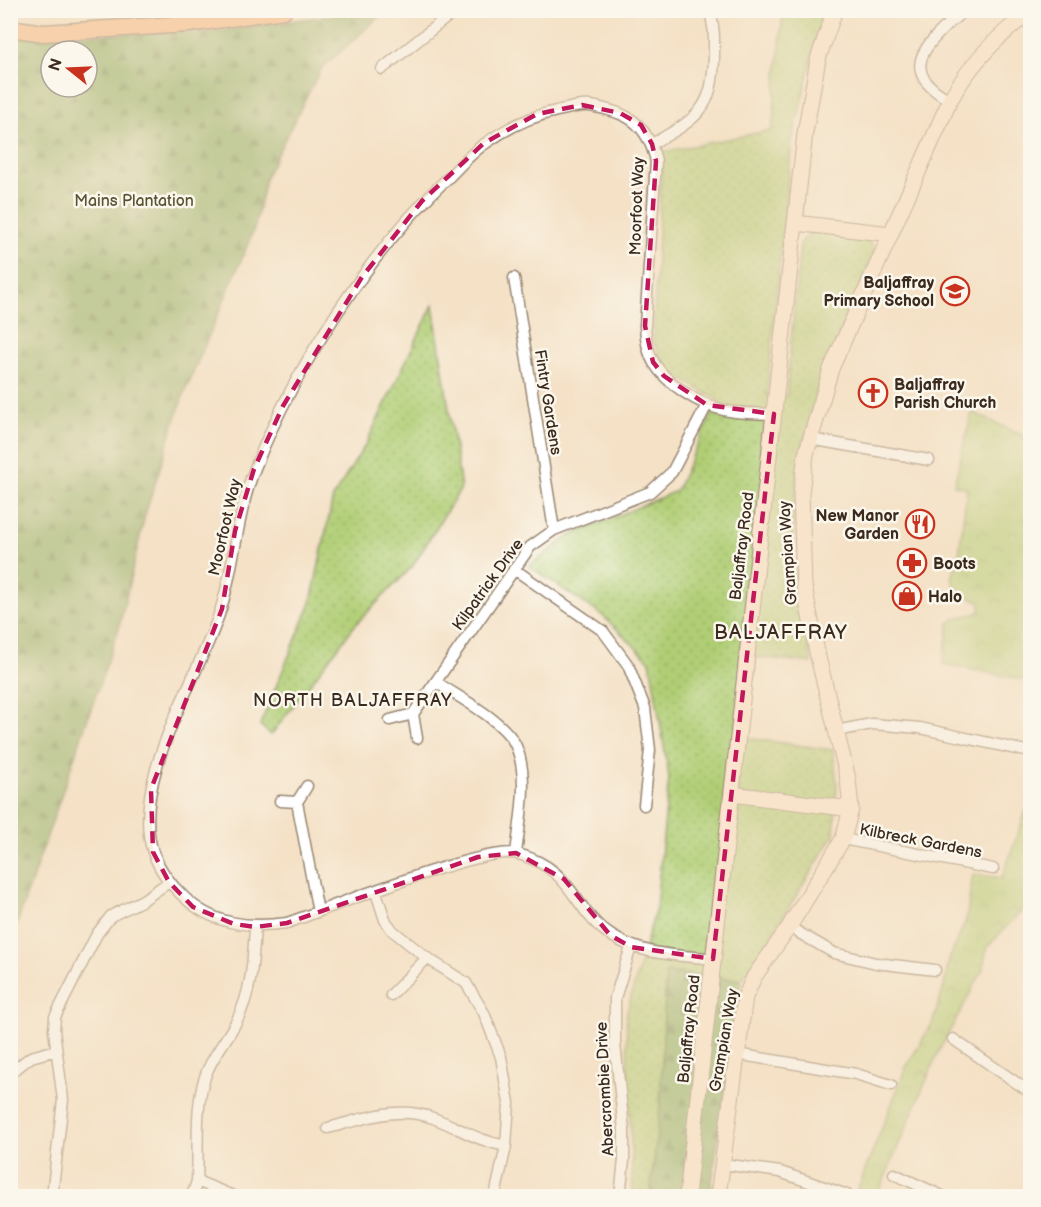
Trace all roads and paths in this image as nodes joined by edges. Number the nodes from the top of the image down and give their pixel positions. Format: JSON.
{"nodes":[{"id":1,"x":284,"y":10,"type":"edge"},
{"id":2,"x":456,"y":10,"type":"edge"},
{"id":3,"x":709,"y":10,"type":"edge"},
{"id":4,"x":836,"y":10,"type":"edge"},
{"id":5,"x":964,"y":10,"type":"edge"},
{"id":6,"x":1030,"y":13,"type":"edge"},
{"id":7,"x":10,"y":28,"type":"edge"},
{"id":8,"x":382,"y":69,"type":"dead end"},
{"id":9,"x":950,"y":100,"type":"junction"},
{"id":10,"x":652,"y":144,"type":"junction"},
{"id":11,"x":795,"y":223,"type":"junction"},
{"id":12,"x":891,"y":234,"type":"junction"},
{"id":13,"x":514,"y":278,"type":"dead end"},
{"id":14,"x":707,"y":405,"type":"junction"},
{"id":15,"x":774,"y":414,"type":"junction"},
{"id":16,"x":810,"y":439,"type":"junction"},
{"id":17,"x":929,"y":460,"type":"dead end"},
{"id":18,"x":554,"y":530,"type":"junction"},
{"id":19,"x":514,"y":569,"type":"junction"},
{"id":20,"x":436,"y":682,"type":"junction"},
{"id":21,"x":414,"y":714,"type":"junction"},
{"id":22,"x":390,"y":720,"type":"dead end"},
{"id":23,"x":836,"y":731,"type":"junction"},
{"id":24,"x":417,"y":738,"type":"dead end"},
{"id":25,"x":1030,"y":752,"type":"edge"},
{"id":26,"x":307,"y":786,"type":"dead end"},
{"id":27,"x":732,"y":794,"type":"junction"},
{"id":28,"x":280,"y":801,"type":"dead end"},
{"id":29,"x":297,"y":802,"type":"junction"},
{"id":30,"x":644,"y":804,"type":"dead end"},
{"id":31,"x":851,"y":809,"type":"junction"},
{"id":32,"x":843,"y":839,"type":"junction"},
{"id":33,"x":516,"y":853,"type":"junction"},
{"id":34,"x":993,"y":869,"type":"dead end"},
{"id":35,"x":169,"y":882,"type":"junction"},
{"id":36,"x":376,"y":892,"type":"junction"},
{"id":37,"x":318,"y":912,"type":"junction"},
{"id":38,"x":255,"y":927,"type":"junction"},
{"id":39,"x":789,"y":927,"type":"junction"},
{"id":40,"x":631,"y":946,"type":"junction"},
{"id":41,"x":427,"y":958,"type":"junction"},
{"id":42,"x":713,"y":958,"type":"junction"},
{"id":43,"x":935,"y":970,"type":"dead end"},
{"id":44,"x":391,"y":995,"type":"dead end"},
{"id":45,"x":953,"y":1039,"type":"dead end"},
{"id":46,"x":56,"y":1050,"type":"junction"},
{"id":47,"x":736,"y":1054,"type":"junction"},
{"id":48,"x":10,"y":1073,"type":"edge"},
{"id":49,"x":891,"y":1085,"type":"dead end"},
{"id":50,"x":1030,"y":1092,"type":"edge"},
{"id":51,"x":328,"y":1128,"type":"dead end"},
{"id":52,"x":506,"y":1146,"type":"junction"},
{"id":53,"x":723,"y":1164,"type":"junction"},
{"id":54,"x":894,"y":1174,"type":"dead end"},
{"id":55,"x":197,"y":1180,"type":"junction"},
{"id":56,"x":847,"y":1195,"type":"edge"},
{"id":57,"x":52,"y":1197,"type":"edge"},
{"id":58,"x":192,"y":1197,"type":"edge"},
{"id":59,"x":233,"y":1197,"type":"edge"},
{"id":60,"x":495,"y":1197,"type":"edge"},
{"id":61,"x":620,"y":1197,"type":"edge"},
{"id":62,"x":687,"y":1197,"type":"edge"},
{"id":63,"x":718,"y":1197,"type":"edge"},
{"id":64,"x":942,"y":1197,"type":"edge"}],
"edges":[{"from":1,"to":7,"type":"main road"},
{"from":2,"to":8,"type":"street"},
{"from":3,"to":10,"type":"street"},
{"from":4,"to":11,"type":"street","name":"Baljaffray Road"},
{"from":5,"to":9,"type":"street"},
{"from":6,"to":9,"type":"street","name":"Grampian Way"},
{"from":9,"to":12,"type":"street","name":"Grampian Way"},
{"from":10,"to":14,"type":"street","name":"Moorfoot Way"},
{"from":10,"to":35,"type":"street","name":"Moorfoot Way"},
{"from":11,"to":12,"type":"street"},
{"from":11,"to":15,"type":"street","name":"Baljaffray Road"},
{"from":12,"to":16,"type":"street","name":"Grampian Way"},
{"from":13,"to":18,"type":"street","name":"Fintry Gardens"},
{"from":14,"to":15,"type":"street","name":"Moorfoot Way"},
{"from":14,"to":18,"type":"street","name":"Kilpatrick Drive"},
{"from":15,"to":27,"type":"street","name":"Baljaffray Road"},
{"from":16,"to":17,"type":"street"},
{"from":16,"to":23,"type":"street","name":"Grampian Way"},
{"from":18,"to":19,"type":"street","name":"Kilpatrick Drive"},
{"from":19,"to":20,"type":"street","name":"Kilpatrick Drive"},
{"from":19,"to":30,"type":"street"},
{"from":20,"to":21,"type":"street","name":"Kilpatrick Drive"},
{"from":20,"to":33,"type":"street"},
{"from":21,"to":22,"type":"street"},
{"from":21,"to":24,"type":"street"},
{"from":23,"to":25,"type":"street"},
{"from":23,"to":31,"type":"street","name":"Grampian Way"},
{"from":26,"to":29,"type":"street"},
{"from":27,"to":31,"type":"street"},
{"from":27,"to":42,"type":"street","name":"Baljaffray Road"},
{"from":28,"to":29,"type":"street"},
{"from":29,"to":37,"type":"street"},
{"from":31,"to":32,"type":"street","name":"Grampian Way"},
{"from":32,"to":34,"type":"street","name":"Kilbreck Gardens"},
{"from":32,"to":39,"type":"street","name":"Grampian Way"},
{"from":33,"to":36,"type":"street","name":"Moorfoot Way"},
{"from":33,"to":40,"type":"street","name":"Moorfoot Way"},
{"from":35,"to":38,"type":"street","name":"Moorfoot Way"},
{"from":35,"to":46,"type":"street"},
{"from":36,"to":37,"type":"street","name":"Moorfoot Way"},
{"from":36,"to":41,"type":"street"},
{"from":37,"to":38,"type":"street","name":"Moorfoot Way"},
{"from":38,"to":55,"type":"street"},
{"from":39,"to":43,"type":"street"},
{"from":39,"to":47,"type":"street","name":"Grampian Way"},
{"from":40,"to":42,"type":"street","name":"Moorfoot Way"},
{"from":40,"to":61,"type":"street","name":"Abercrombie Drive"},
{"from":41,"to":44,"type":"street"},
{"from":41,"to":52,"type":"street"},
{"from":42,"to":62,"type":"street","name":"Baljaffray Road"},
{"from":45,"to":50,"type":"street"},
{"from":46,"to":48,"type":"street"},
{"from":46,"to":57,"type":"street"},
{"from":47,"to":49,"type":"street"},
{"from":47,"to":53,"type":"street","name":"Grampian Way"},
{"from":51,"to":52,"type":"street"},
{"from":52,"to":60,"type":"street"},
{"from":53,"to":56,"type":"street"},
{"from":53,"to":63,"type":"street","name":"Grampian Way"},
{"from":54,"to":64,"type":"street"},
{"from":55,"to":58,"type":"street"},
{"from":55,"to":59,"type":"street"}]}
